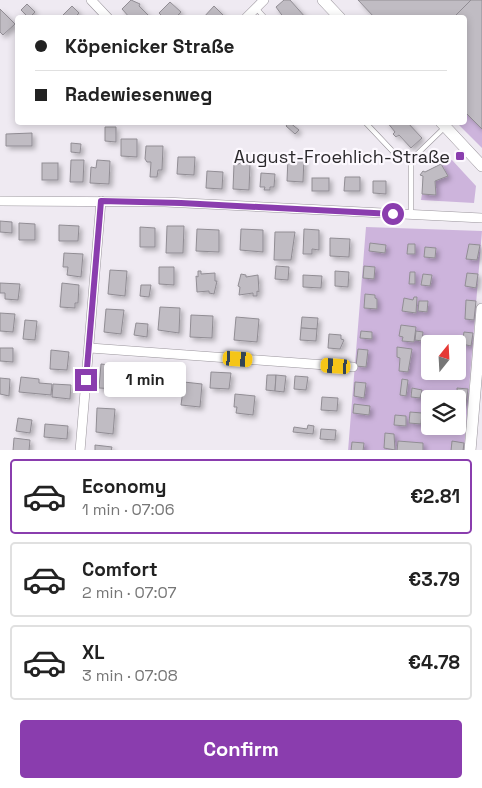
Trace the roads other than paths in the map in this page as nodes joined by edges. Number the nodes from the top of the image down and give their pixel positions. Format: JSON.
{"nodes":[{"id":1,"x":91,"y":0,"type":"edge"},
{"id":2,"x":264,"y":0,"type":"edge"},
{"id":3,"x":323,"y":0,"type":"edge"},
{"id":4,"x":256,"y":8,"type":"junction"},
{"id":5,"x":105,"y":15,"type":"edge"},
{"id":6,"x":249,"y":15,"type":"edge"},
{"id":7,"x":262,"y":15,"type":"edge"},
{"id":8,"x":337,"y":15,"type":"edge"},
{"id":9,"x":368,"y":125,"type":"edge"},
{"id":10,"x":443,"y":125,"type":"edge"},
{"id":11,"x":411,"y":160,"type":"junction"},
{"id":12,"x":482,"y":166,"type":"edge"},
{"id":13,"x":0,"y":201,"type":"edge"},
{"id":14,"x":101,"y":201,"type":"junction"},
{"id":15,"x":410,"y":215,"type":"junction"},
{"id":16,"x":482,"y":218,"type":"edge"},
{"id":17,"x":482,"y":309,"type":"edge"},
{"id":18,"x":90,"y":348,"type":"junction"},
{"id":19,"x":352,"y":367,"type":"dead end"},
{"id":20,"x":80,"y":450,"type":"edge"},
{"id":21,"x":470,"y":450,"type":"edge"}],
"edges":[{"from":1,"to":5,"type":"street"},
{"from":2,"to":4,"type":"street"},
{"from":3,"to":8,"type":"street"},
{"from":4,"to":6,"type":"street"},
{"from":4,"to":7,"type":"lane"},
{"from":9,"to":11,"type":"lane"},
{"from":10,"to":11,"type":"lane"},
{"from":10,"to":12,"type":"street"},
{"from":11,"to":15,"type":"lane"},
{"from":13,"to":14,"type":"street"},
{"from":14,"to":15,"type":"street"},
{"from":14,"to":18,"type":"street"},
{"from":15,"to":16,"type":"street"},
{"from":17,"to":21,"type":"street"},
{"from":18,"to":19,"type":"street"},
{"from":18,"to":20,"type":"street"}]}
